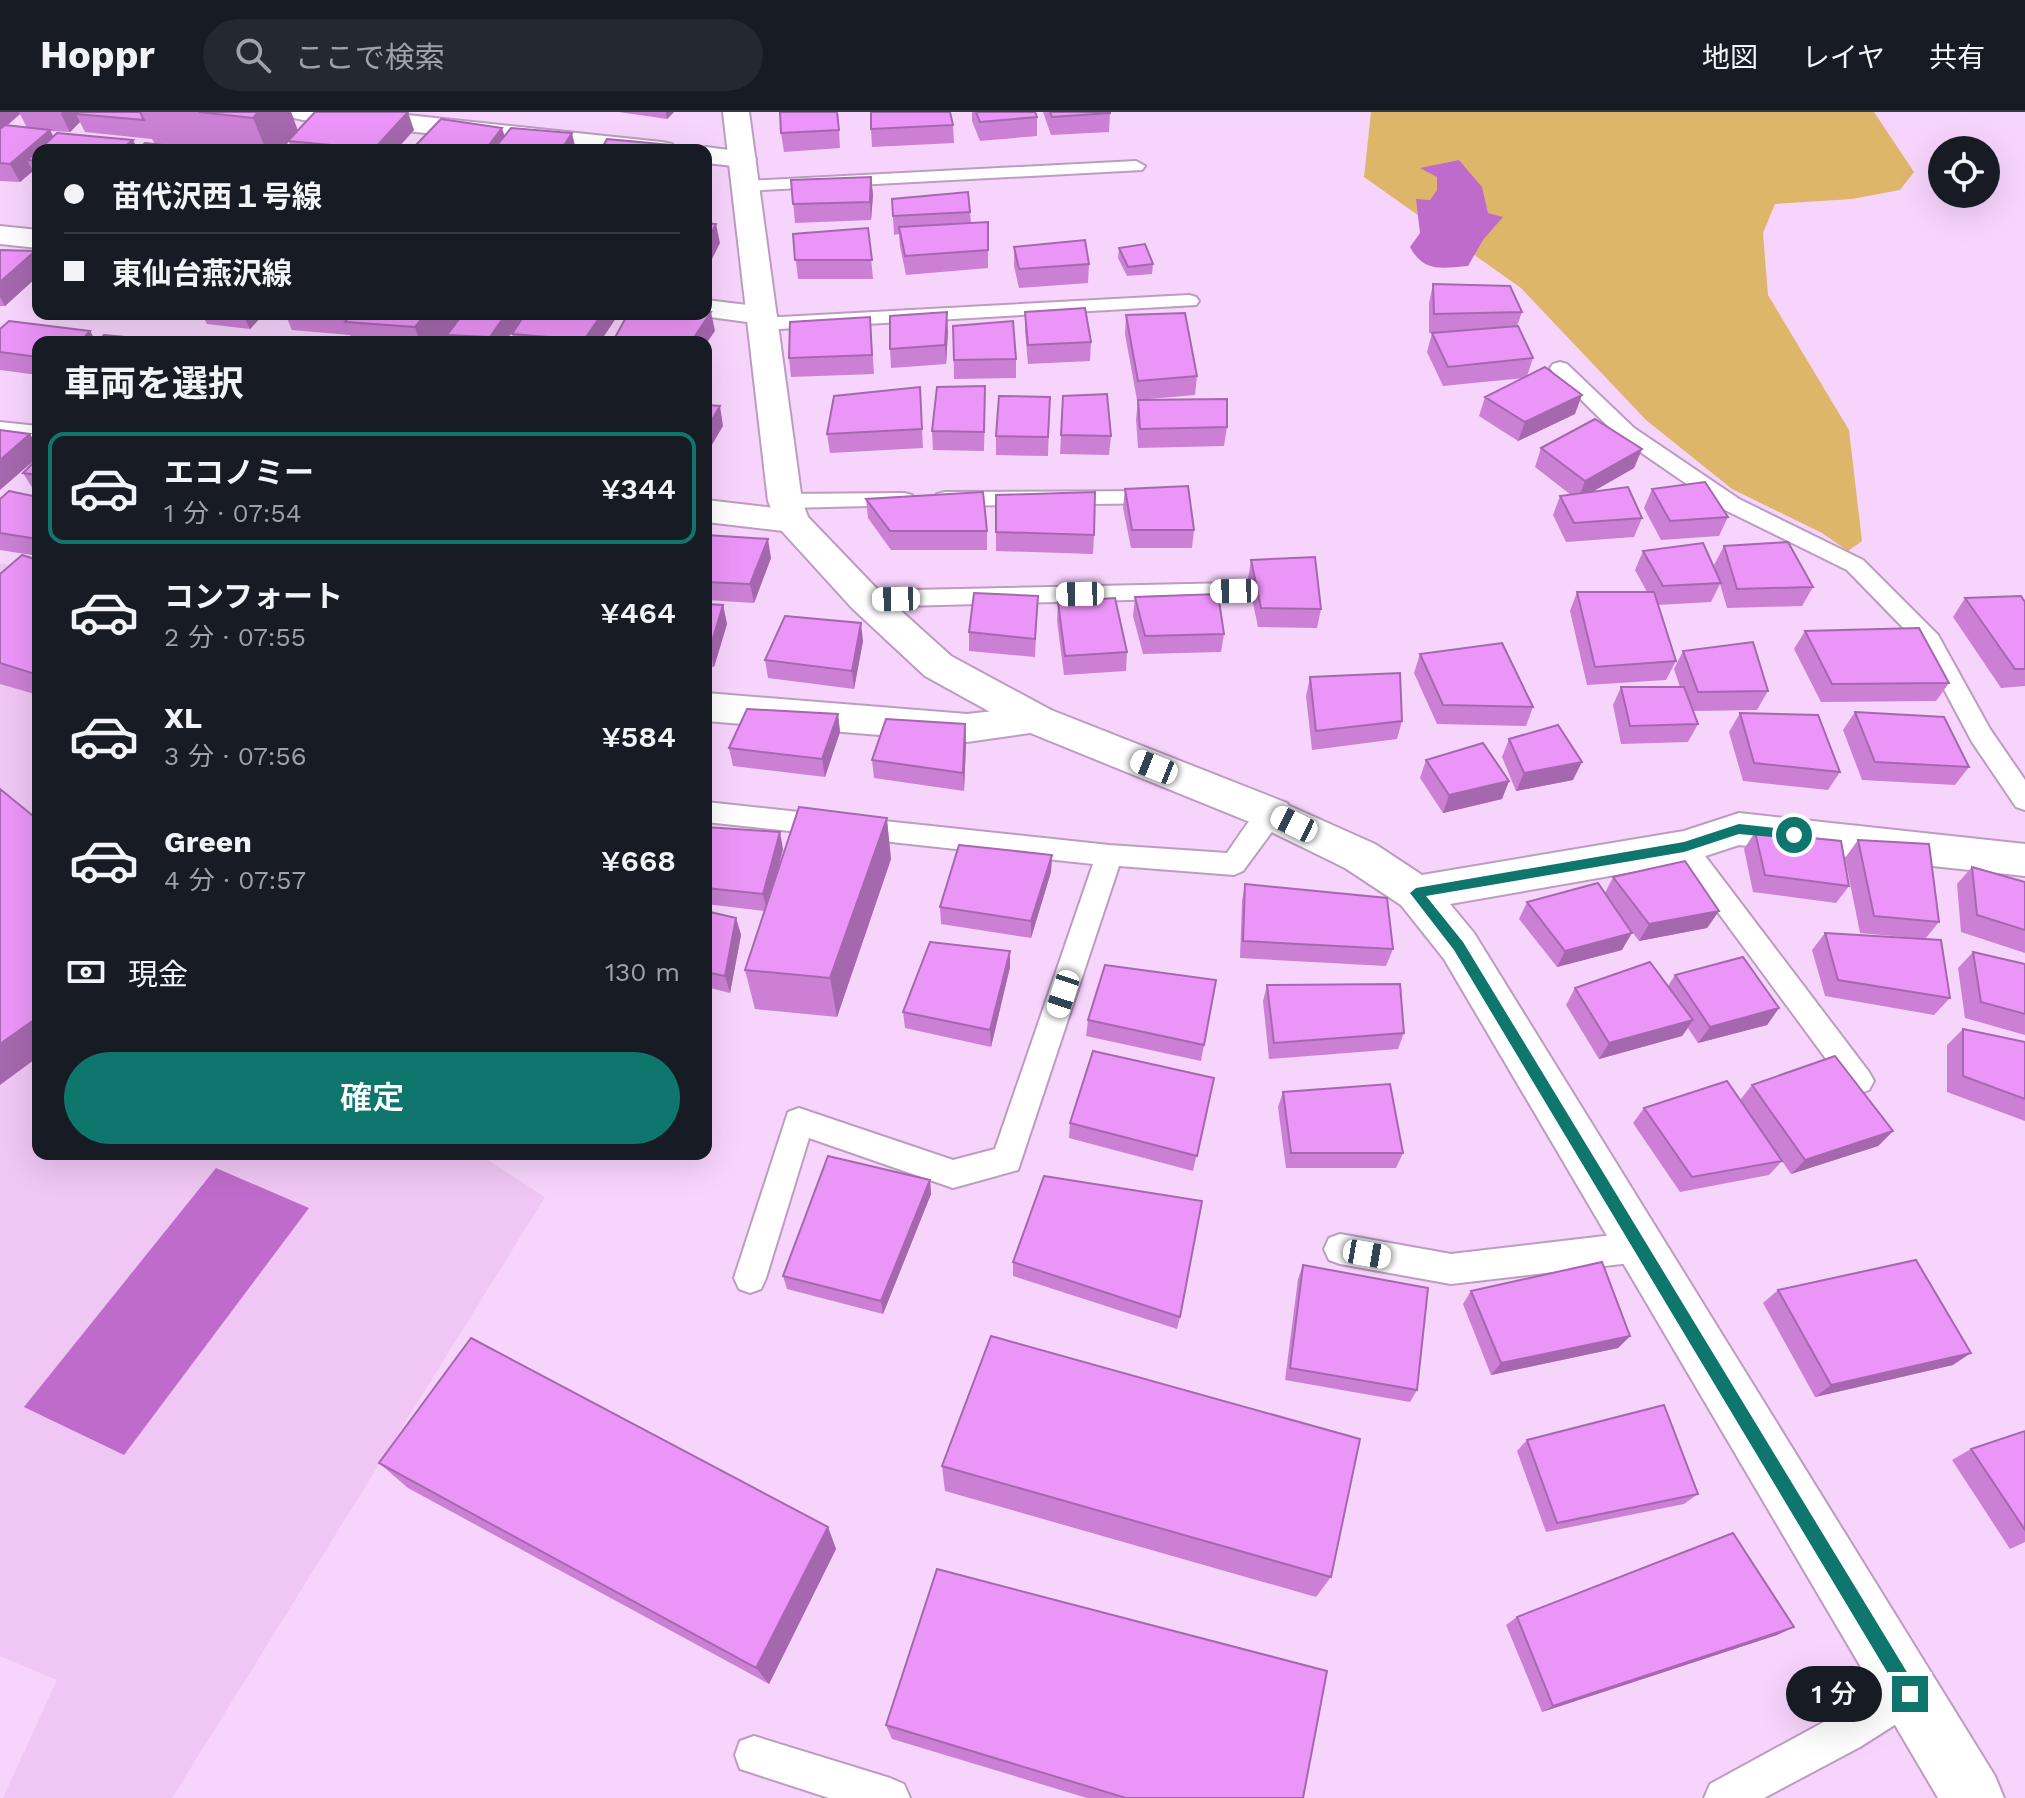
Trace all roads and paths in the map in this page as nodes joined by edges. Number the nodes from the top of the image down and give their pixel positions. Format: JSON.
{"nodes":[{"id":1,"x":303,"y":112,"type":"edge"},
{"id":2,"x":736,"y":112,"type":"edge"},
{"id":3,"x":605,"y":144,"type":"edge"},
{"id":4,"x":712,"y":158,"type":"edge"},
{"id":5,"x":1136,"y":166,"type":"dead end"},
{"id":6,"x":744,"y":172,"type":"junction"},
{"id":7,"x":0,"y":235,"type":"edge"},
{"id":8,"x":32,"y":238,"type":"edge"},
{"id":9,"x":1189,"y":301,"type":"dead end"},
{"id":10,"x":712,"y":310,"type":"edge"},
{"id":11,"x":762,"y":320,"type":"junction"},
{"id":12,"x":1560,"y":368,"type":"dead end"},
{"id":13,"x":0,"y":432,"type":"edge"},
{"id":14,"x":32,"y":435,"type":"edge"},
{"id":15,"x":1171,"y":498,"type":"edge"},
{"id":16,"x":712,"y":511,"type":"edge"},
{"id":17,"x":788,"y":511,"type":"junction"},
{"id":18,"x":1234,"y":591,"type":"dead end"},
{"id":19,"x":865,"y":599,"type":"junction"},
{"id":20,"x":712,"y":707,"type":"edge"},
{"id":21,"x":1037,"y":720,"type":"junction"},
{"id":22,"x":2025,"y":800,"type":"edge"},
{"id":23,"x":712,"y":813,"type":"edge"},
{"id":24,"x":1272,"y":814,"type":"junction"},
{"id":25,"x":1684,"y":847,"type":"junction"},
{"id":26,"x":1109,"y":855,"type":"junction"},
{"id":27,"x":2025,"y":860,"type":"edge"},
{"id":28,"x":1416,"y":893,"type":"junction"},
{"id":29,"x":1859,"y":1081,"type":"edge"},
{"id":30,"x":1639,"y":1247,"type":"junction"},
{"id":31,"x":1340,"y":1249,"type":"dead end"},
{"id":32,"x":750,"y":1278,"type":"dead end"},
{"id":33,"x":1910,"y":1694,"type":"junction"},
{"id":34,"x":754,"y":1755,"type":"dead end"},
{"id":35,"x":890,"y":1798,"type":"edge"},
{"id":36,"x":1724,"y":1798,"type":"edge"},
{"id":37,"x":1973,"y":1798,"type":"edge"}],
"edges":[{"from":1,"to":3,"type":"street"},
{"from":2,"to":6,"type":"street"},
{"from":4,"to":6,"type":"street"},
{"from":5,"to":6,"type":"lane"},
{"from":6,"to":11,"type":"street"},
{"from":7,"to":8,"type":"street"},
{"from":9,"to":11,"type":"lane"},
{"from":10,"to":11,"type":"street"},
{"from":11,"to":17,"type":"street"},
{"from":12,"to":22,"type":"lane"},
{"from":13,"to":14,"type":"street"},
{"from":15,"to":17,"type":"lane"},
{"from":16,"to":17,"type":"street"},
{"from":17,"to":19,"type":"street"},
{"from":18,"to":19,"type":"lane"},
{"from":19,"to":21,"type":"street"},
{"from":20,"to":21,"type":"street"},
{"from":21,"to":24,"type":"street"},
{"from":23,"to":26,"type":"lane"},
{"from":24,"to":26,"type":"lane"},
{"from":24,"to":28,"type":"street"},
{"from":25,"to":27,"type":"street"},
{"from":25,"to":28,"type":"street"},
{"from":25,"to":29,"type":"lane"},
{"from":26,"to":32,"type":"lane"},
{"from":28,"to":30,"type":"street"},
{"from":30,"to":31,"type":"lane"},
{"from":30,"to":33,"type":"street"},
{"from":33,"to":36,"type":"lane"},
{"from":33,"to":37,"type":"street"},
{"from":34,"to":35,"type":"lane"}]}
